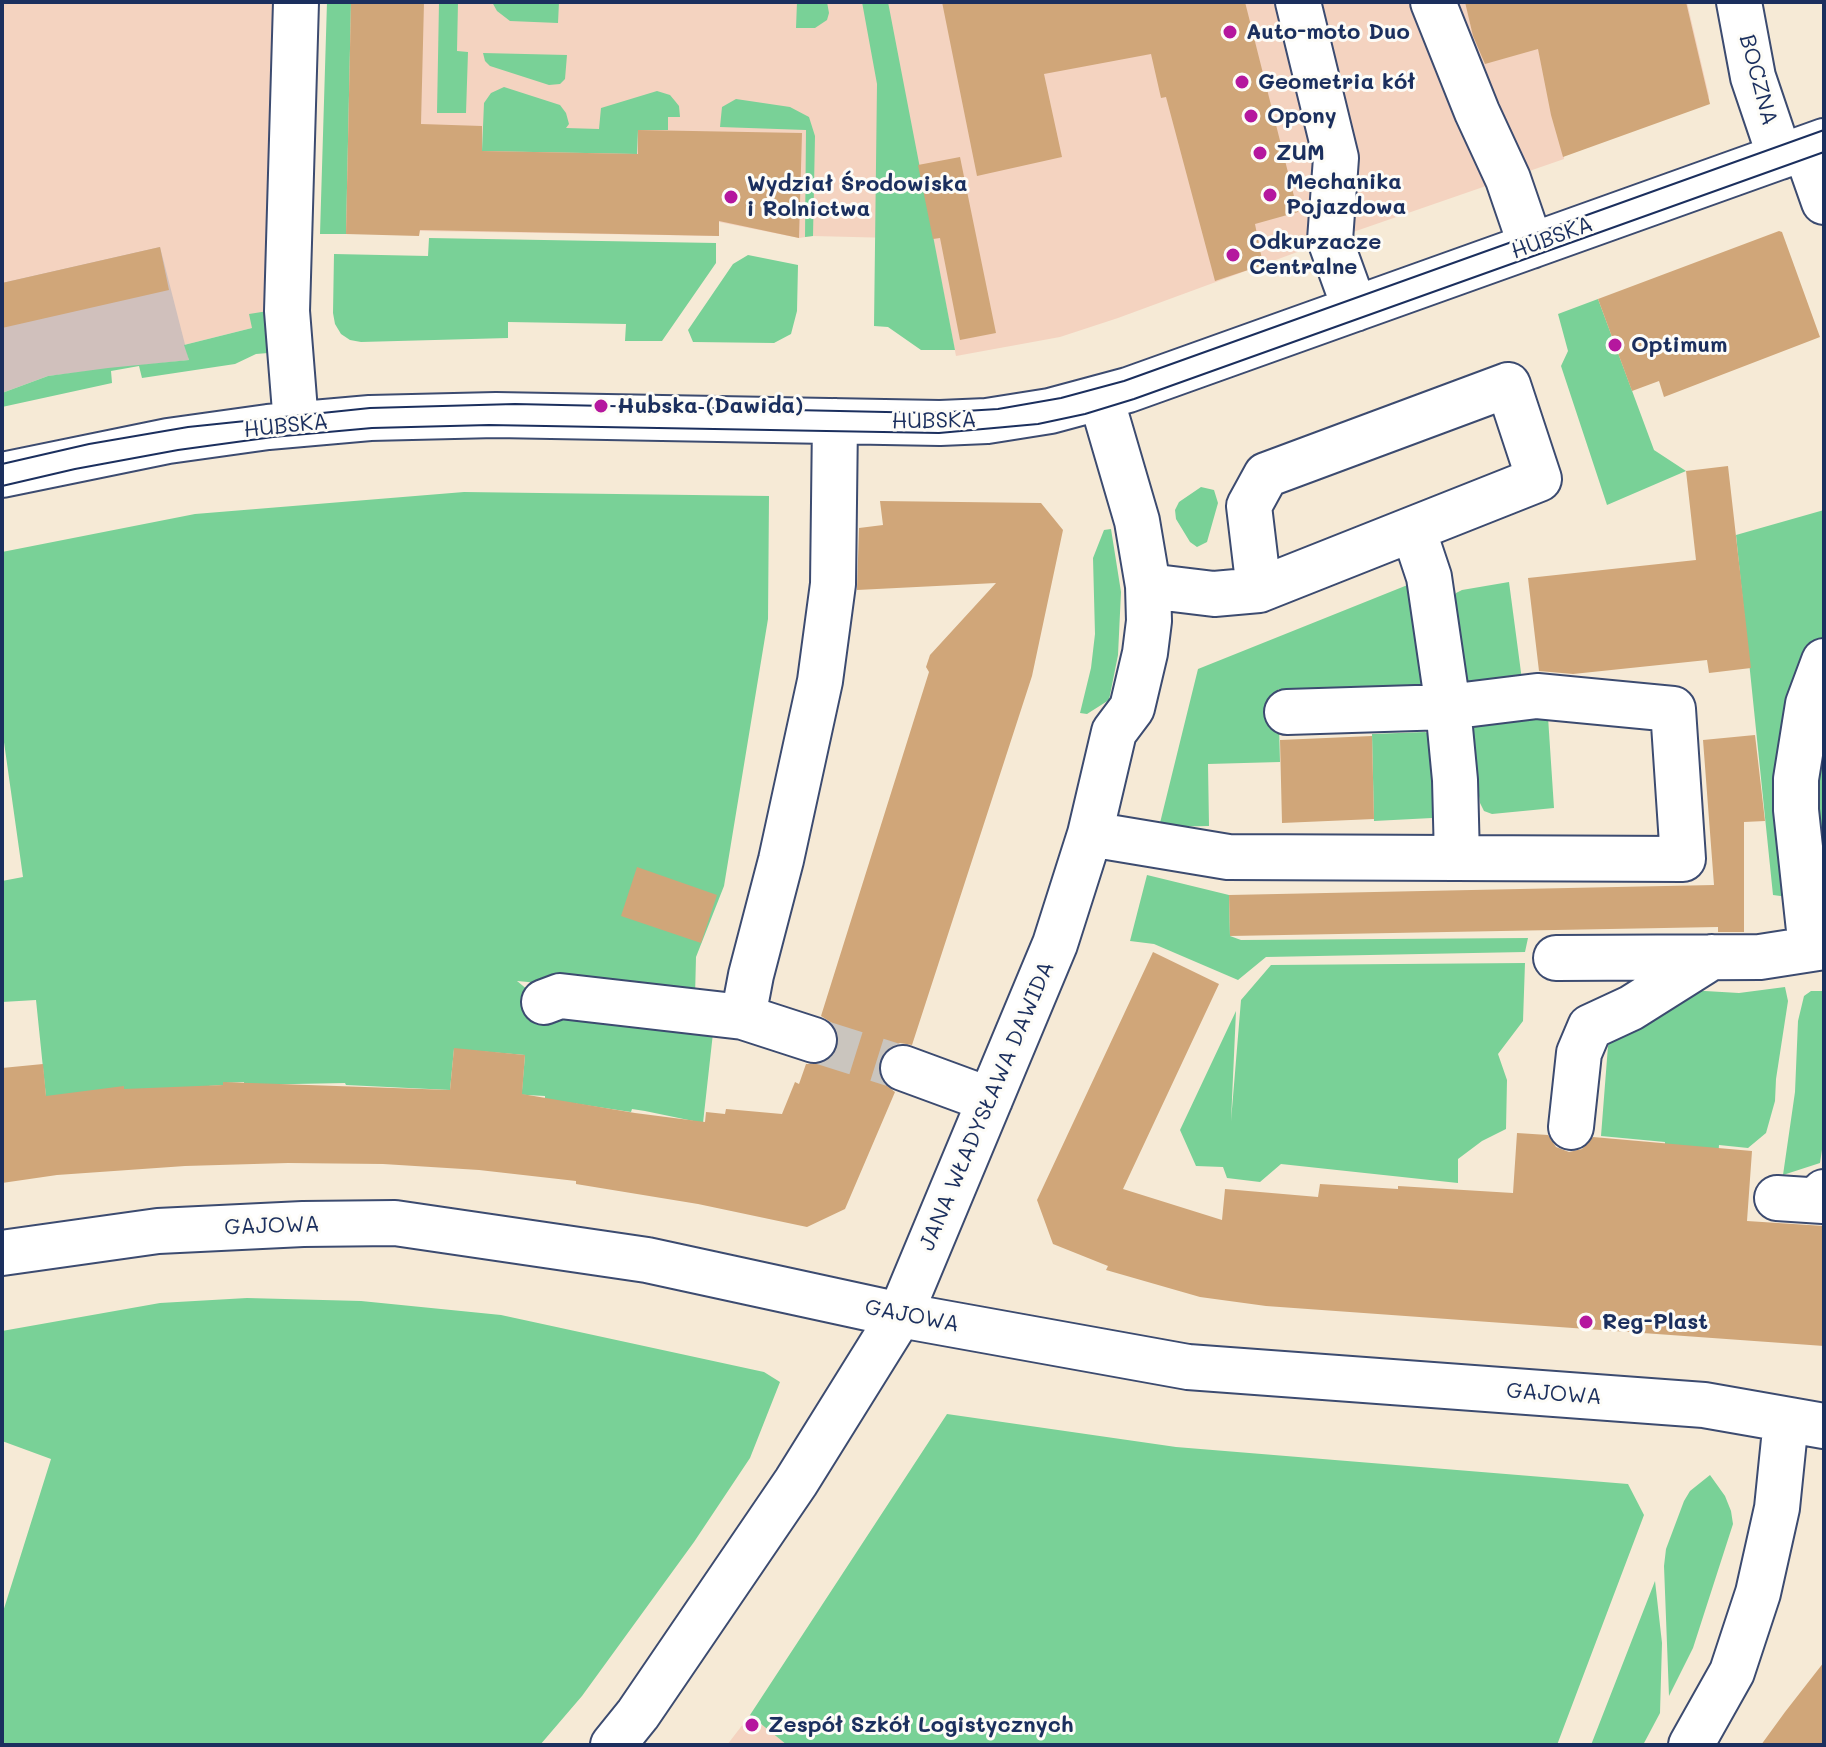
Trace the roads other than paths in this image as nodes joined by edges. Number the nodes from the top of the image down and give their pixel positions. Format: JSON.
{"nodes":[{"id":1,"x":296,"y":2,"type":"edge"},
{"id":2,"x":1298,"y":2,"type":"edge"},
{"id":3,"x":1433,"y":2,"type":"edge"},
{"id":4,"x":1739,"y":2,"type":"edge"},
{"id":5,"x":1803,"y":149,"type":"edge"},
{"id":6,"x":1824,"y":202,"type":"edge"},
{"id":7,"x":1531,"y":246,"type":"junction"},
{"id":8,"x":1355,"y":309,"type":"junction"},
{"id":9,"x":1101,"y":398,"type":"junction"},
{"id":10,"x":835,"y":421,"type":"junction"},
{"id":11,"x":296,"y":424,"type":"junction"},
{"id":12,"x":2,"y":475,"type":"edge"},
{"id":13,"x":1413,"y":529,"type":"junction"},
{"id":14,"x":1148,"y":586,"type":"junction"},
{"id":15,"x":1259,"y":590,"type":"junction"},
{"id":16,"x":1824,"y":661,"type":"edge"},
{"id":17,"x":1448,"y":707,"type":"junction"},
{"id":18,"x":1287,"y":712,"type":"dead end"},
{"id":19,"x":1090,"y":834,"type":"junction"},
{"id":20,"x":1457,"y":858,"type":"junction"},
{"id":21,"x":1818,"y":948,"type":"edge"},
{"id":22,"x":1712,"y":957,"type":"junction"},
{"id":23,"x":1556,"y":958,"type":"dead end"},
{"id":24,"x":544,"y":1002,"type":"dead end"},
{"id":25,"x":743,"y":1017,"type":"junction"},
{"id":26,"x":814,"y":1040,"type":"tunnel mouth"},
{"id":27,"x":903,"y":1068,"type":"tunnel mouth"},
{"id":28,"x":990,"y":1100,"type":"junction"},
{"id":29,"x":1571,"y":1127,"type":"dead end"},
{"id":30,"x":1824,"y":1192,"type":"edge"},
{"id":31,"x":1777,"y":1198,"type":"dead end"},
{"id":32,"x":2,"y":1253,"type":"edge"},
{"id":33,"x":900,"y":1315,"type":"junction"},
{"id":34,"x":1805,"y":1423,"type":"edge"},
{"id":35,"x":613,"y":1745,"type":"edge"},
{"id":36,"x":1691,"y":1745,"type":"edge"}],
"edges":[{"from":1,"to":11,"type":"street"},
{"from":2,"to":8,"type":"street"},
{"from":3,"to":7,"type":"street"},
{"from":4,"to":5,"type":"street","name":"BOCZNA"},
{"from":5,"to":6,"type":"street","name":"BOCZNA"},
{"from":5,"to":7,"type":"street","name":"HUBSKA"},
{"from":7,"to":8,"type":"street","name":"HUBSKA"},
{"from":8,"to":9,"type":"street","name":"HUBSKA"},
{"from":9,"to":10,"type":"street","name":"HUBSKA"},
{"from":9,"to":14,"type":"street","name":"JANA WŁADYSŁAWA DAWIDA"},
{"from":10,"to":11,"type":"street","name":"HUBSKA"},
{"from":10,"to":25,"type":"street"},
{"from":11,"to":12,"type":"street","name":"HUBSKA"},
{"from":13,"to":15,"type":"street"},
{"from":13,"to":15,"type":"street"},
{"from":13,"to":17,"type":"street"},
{"from":14,"to":15,"type":"street"},
{"from":14,"to":19,"type":"street","name":"JANA WŁADYSŁAWA DAWIDA"},
{"from":16,"to":21,"type":"street"},
{"from":17,"to":18,"type":"street"},
{"from":17,"to":20,"type":"street"},
{"from":17,"to":20,"type":"street"},
{"from":19,"to":20,"type":"street"},
{"from":19,"to":28,"type":"street","name":"JANA WŁADYSŁAWA DAWIDA"},
{"from":21,"to":22,"type":"street"},
{"from":22,"to":23,"type":"street"},
{"from":22,"to":29,"type":"street"},
{"from":24,"to":25,"type":"street"},
{"from":25,"to":26,"type":"street"},
{"from":27,"to":28,"type":"street"},
{"from":28,"to":33,"type":"street","name":"JANA WŁADYSŁAWA DAWIDA"},
{"from":30,"to":31,"type":"street"},
{"from":32,"to":33,"type":"street","name":"GAJOWA"},
{"from":33,"to":34,"type":"street","name":"GAJOWA"},
{"from":33,"to":35,"type":"street","name":"JANA WŁADYSŁAWA DAWIDA"},
{"from":34,"to":36,"type":"street"}]}
